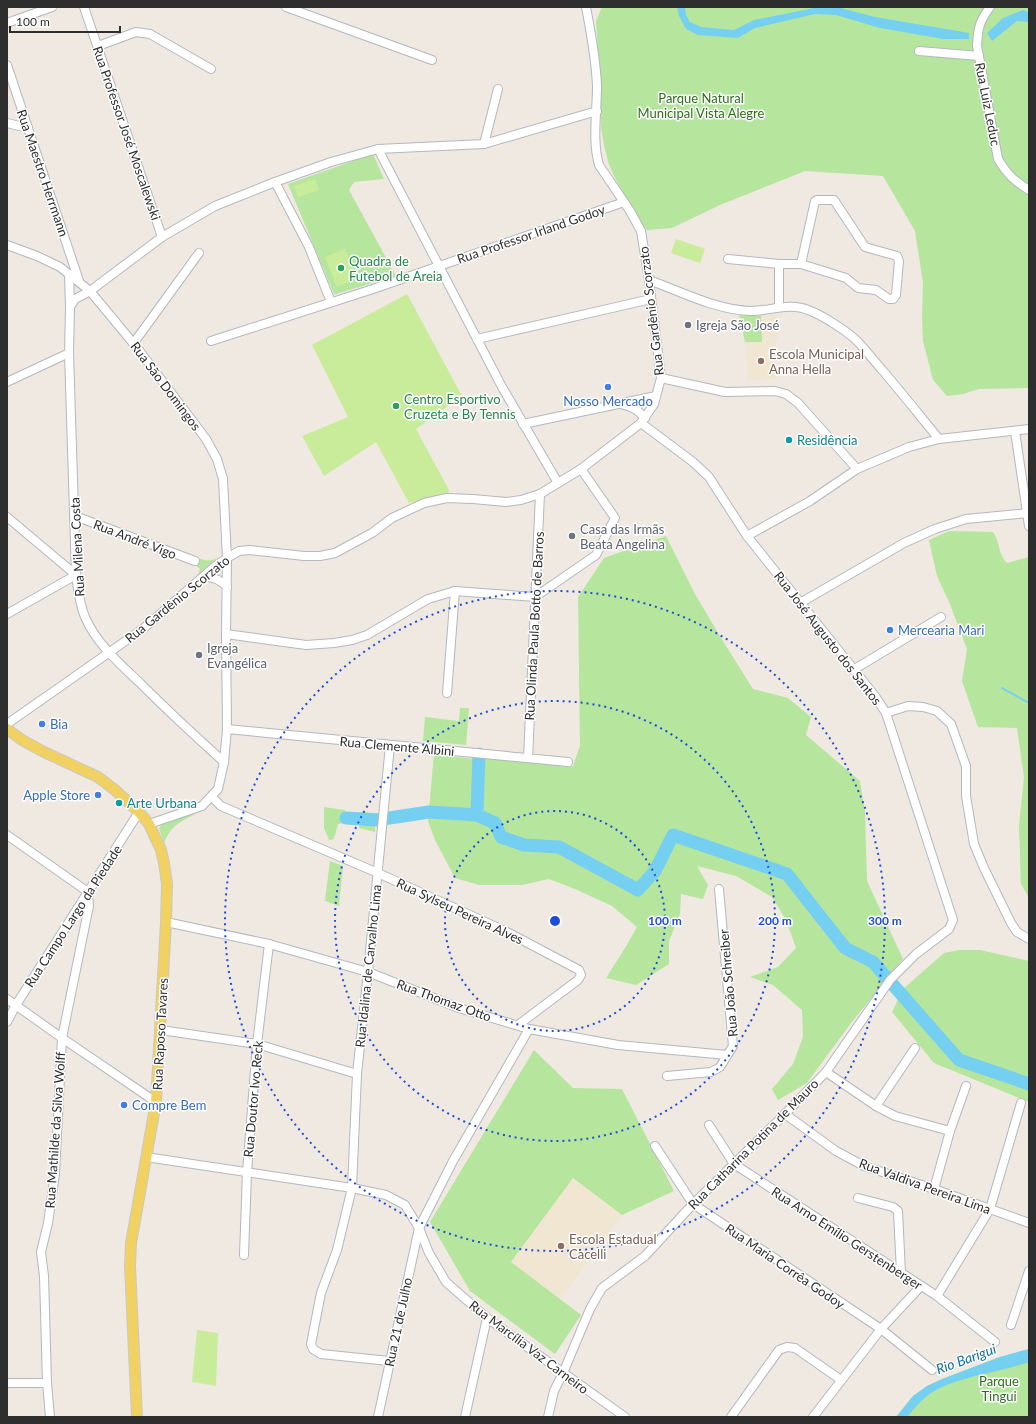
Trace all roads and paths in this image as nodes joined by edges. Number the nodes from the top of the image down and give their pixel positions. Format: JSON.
{"nodes":[{"id":1,"x":52,"y":7,"type":"edge"},
{"id":2,"x":84,"y":7,"type":"edge"},
{"id":3,"x":286,"y":7,"type":"edge"},
{"id":4,"x":586,"y":7,"type":"edge"},
{"id":5,"x":990,"y":7,"type":"edge"},
{"id":6,"x":7,"y":23,"type":"edge"},
{"id":7,"x":98,"y":46,"type":"junction"},
{"id":8,"x":919,"y":51,"type":"dead end"},
{"id":9,"x":979,"y":56,"type":"junction"},
{"id":10,"x":432,"y":60,"type":"dead end"},
{"id":11,"x":7,"y":65,"type":"edge"},
{"id":12,"x":212,"y":68,"type":"dead end"},
{"id":13,"x":498,"y":89,"type":"dead end"},
{"id":14,"x":597,"y":112,"type":"junction"},
{"id":15,"x":7,"y":122,"type":"edge"},
{"id":16,"x":28,"y":128,"type":"junction"},
{"id":17,"x":484,"y":144,"type":"junction"},
{"id":18,"x":378,"y":149,"type":"junction"},
{"id":19,"x":275,"y":182,"type":"junction"},
{"id":20,"x":1029,"y":190,"type":"edge"},
{"id":21,"x":624,"y":202,"type":"junction"},
{"id":22,"x":162,"y":237,"type":"junction"},
{"id":23,"x":7,"y":245,"type":"edge"},
{"id":24,"x":199,"y":254,"type":"dead end"},
{"id":25,"x":71,"y":255,"type":"junction"},
{"id":26,"x":728,"y":259,"type":"dead end"},
{"id":27,"x":779,"y":264,"type":"junction"},
{"id":28,"x":801,"y":264,"type":"junction"},
{"id":29,"x":439,"y":266,"type":"junction"},
{"id":30,"x":60,"y":267,"type":"junction"},
{"id":31,"x":69,"y":274,"type":"junction"},
{"id":32,"x":649,"y":280,"type":"junction"},
{"id":33,"x":79,"y":282,"type":"junction"},
{"id":34,"x":90,"y":291,"type":"junction"},
{"id":35,"x":652,"y":299,"type":"junction"},
{"id":36,"x":331,"y":302,"type":"junction"},
{"id":37,"x":70,"y":306,"type":"junction"},
{"id":38,"x":779,"y":308,"type":"junction"},
{"id":39,"x":477,"y":339,"type":"junction"},
{"id":40,"x":211,"y":340,"type":"dead end"},
{"id":41,"x":133,"y":344,"type":"junction"},
{"id":42,"x":69,"y":353,"type":"junction"},
{"id":43,"x":661,"y":378,"type":"junction"},
{"id":44,"x":7,"y":382,"type":"edge"},
{"id":45,"x":656,"y":396,"type":"junction"},
{"id":46,"x":619,"y":403,"type":"junction"},
{"id":47,"x":643,"y":421,"type":"junction"},
{"id":48,"x":523,"y":424,"type":"junction"},
{"id":49,"x":1029,"y":429,"type":"edge"},
{"id":50,"x":1015,"y":431,"type":"junction"},
{"id":51,"x":939,"y":439,"type":"junction"},
{"id":52,"x":581,"y":469,"type":"junction"},
{"id":53,"x":857,"y":469,"type":"junction"},
{"id":54,"x":558,"y":482,"type":"junction"},
{"id":55,"x":540,"y":494,"type":"junction"},
{"id":56,"x":1028,"y":513,"type":"edge"},
{"id":57,"x":75,"y":516,"type":"junction"},
{"id":58,"x":7,"y":517,"type":"edge"},
{"id":59,"x":1029,"y":526,"type":"edge"},
{"id":60,"x":747,"y":536,"type":"junction"},
{"id":61,"x":227,"y":558,"type":"junction"},
{"id":62,"x":195,"y":561,"type":"dead end"},
{"id":63,"x":76,"y":575,"type":"junction"},
{"id":64,"x":205,"y":577,"type":"junction"},
{"id":65,"x":227,"y":586,"type":"junction"},
{"id":66,"x":455,"y":591,"type":"junction"},
{"id":67,"x":535,"y":597,"type":"junction"},
{"id":68,"x":800,"y":603,"type":"junction"},
{"id":69,"x":7,"y":614,"type":"edge"},
{"id":70,"x":941,"y":617,"type":"dead end"},
{"id":71,"x":226,"y":634,"type":"junction"},
{"id":72,"x":109,"y":653,"type":"junction"},
{"id":73,"x":853,"y":670,"type":"junction"},
{"id":74,"x":447,"y":693,"type":"dead end"},
{"id":75,"x":886,"y":714,"type":"junction"},
{"id":76,"x":7,"y":724,"type":"edge"},
{"id":77,"x":7,"y":728,"type":"edge"},
{"id":78,"x":227,"y":729,"type":"junction"},
{"id":79,"x":390,"y":745,"type":"junction"},
{"id":80,"x":528,"y":758,"type":"junction"},
{"id":81,"x":224,"y":762,"type":"junction"},
{"id":82,"x":568,"y":762,"type":"dead end"},
{"id":83,"x":212,"y":796,"type":"junction"},
{"id":84,"x":139,"y":812,"type":"junction"},
{"id":85,"x":149,"y":824,"type":"junction"},
{"id":86,"x":7,"y":835,"type":"edge"},
{"id":87,"x":378,"y":873,"type":"junction"},
{"id":88,"x":719,"y":889,"type":"dead end"},
{"id":89,"x":88,"y":892,"type":"junction"},
{"id":90,"x":953,"y":920,"type":"joint"},
{"id":91,"x":166,"y":922,"type":"junction"},
{"id":92,"x":1029,"y":939,"type":"edge"},
{"id":93,"x":269,"y":944,"type":"junction"},
{"id":94,"x":368,"y":972,"type":"junction"},
{"id":95,"x":7,"y":998,"type":"edge"},
{"id":96,"x":16,"y":1005,"type":"junction"},
{"id":97,"x":7,"y":1022,"type":"edge"},
{"id":98,"x":518,"y":1025,"type":"junction"},
{"id":99,"x":529,"y":1029,"type":"junction"},
{"id":100,"x":161,"y":1030,"type":"junction"},
{"id":101,"x":62,"y":1038,"type":"junction"},
{"id":102,"x":257,"y":1044,"type":"junction"},
{"id":103,"x":916,"y":1048,"type":"dead end"},
{"id":104,"x":727,"y":1055,"type":"junction"},
{"id":105,"x":826,"y":1072,"type":"junction"},
{"id":106,"x":357,"y":1074,"type":"junction"},
{"id":107,"x":667,"y":1076,"type":"dead end"},
{"id":108,"x":966,"y":1086,"type":"dead end"},
{"id":109,"x":156,"y":1102,"type":"junction"},
{"id":110,"x":1020,"y":1103,"type":"dead end"},
{"id":111,"x":876,"y":1106,"type":"junction"},
{"id":112,"x":785,"y":1114,"type":"junction"},
{"id":113,"x":709,"y":1125,"type":"dead end"},
{"id":114,"x":950,"y":1131,"type":"junction"},
{"id":115,"x":655,"y":1146,"type":"dead end"},
{"id":116,"x":146,"y":1157,"type":"junction"},
{"id":117,"x":734,"y":1164,"type":"junction"},
{"id":118,"x":247,"y":1172,"type":"junction"},
{"id":119,"x":352,"y":1188,"type":"junction"},
{"id":120,"x":934,"y":1189,"type":"junction"},
{"id":121,"x":858,"y":1198,"type":"dead end"},
{"id":122,"x":693,"y":1204,"type":"junction"},
{"id":123,"x":990,"y":1209,"type":"junction"},
{"id":124,"x":1029,"y":1223,"type":"edge"},
{"id":125,"x":419,"y":1228,"type":"junction"},
{"id":126,"x":244,"y":1255,"type":"dead end"},
{"id":127,"x":1029,"y":1271,"type":"edge"},
{"id":128,"x":901,"y":1273,"type":"junction"},
{"id":129,"x":920,"y":1286,"type":"junction"},
{"id":130,"x":937,"y":1296,"type":"junction"},
{"id":131,"x":487,"y":1318,"type":"junction"},
{"id":132,"x":1011,"y":1325,"type":"dead end"},
{"id":133,"x":881,"y":1329,"type":"junction"},
{"id":134,"x":995,"y":1342,"type":"dead end"},
{"id":135,"x":389,"y":1361,"type":"junction"},
{"id":136,"x":932,"y":1370,"type":"dead end"},
{"id":137,"x":563,"y":1373,"type":"junction"},
{"id":138,"x":841,"y":1380,"type":"junction"},
{"id":139,"x":48,"y":1383,"type":"junction"},
{"id":140,"x":7,"y":1384,"type":"edge"},
{"id":141,"x":50,"y":1417,"type":"edge"},
{"id":142,"x":138,"y":1417,"type":"edge"},
{"id":143,"x":378,"y":1417,"type":"edge"},
{"id":144,"x":465,"y":1417,"type":"edge"},
{"id":145,"x":548,"y":1417,"type":"edge"},
{"id":146,"x":625,"y":1417,"type":"edge"},
{"id":147,"x":732,"y":1417,"type":"edge"},
{"id":148,"x":813,"y":1417,"type":"edge"}],
"edges":[{"from":1,"to":6,"type":"street"},
{"from":2,"to":7,"type":"street","name":"Rua Professor José Moscalewski"},
{"from":3,"to":10,"type":"street"},
{"from":4,"to":14,"type":"street","name":"Rua Gardênio Scorzato"},
{"from":5,"to":9,"type":"street","name":"Rua Luiz Leduc"},
{"from":7,"to":12,"type":"street"},
{"from":7,"to":22,"type":"street","name":"Rua Professor José Moscalewski"},
{"from":8,"to":9,"type":"street"},
{"from":9,"to":20,"type":"street","name":"Rua Luiz Leduc"},
{"from":11,"to":16,"type":"street","name":"Rua Maestro Herrmann"},
{"from":13,"to":17,"type":"street"},
{"from":14,"to":17,"type":"street"},
{"from":14,"to":21,"type":"street","name":"Rua Gardênio Scorzato"},
{"from":15,"to":16,"type":"street"},
{"from":16,"to":25,"type":"street","name":"Rua Maestro Herrmann"},
{"from":17,"to":18,"type":"street"},
{"from":18,"to":19,"type":"street"},
{"from":18,"to":29,"type":"street"},
{"from":19,"to":22,"type":"street"},
{"from":19,"to":36,"type":"street"},
{"from":21,"to":29,"type":"street","name":"Rua Professor Irland Godoy"},
{"from":21,"to":32,"type":"street","name":"Rua Gardênio Scorzato"},
{"from":22,"to":34,"type":"street"},
{"from":23,"to":30,"type":"street","name":"Rua São Domingos"},
{"from":24,"to":41,"type":"street"},
{"from":25,"to":30,"type":"street"},
{"from":25,"to":33,"type":"street","name":"Rua Maestro Herrmann"},
{"from":26,"to":27,"type":"street"},
{"from":27,"to":28,"type":"street"},
{"from":27,"to":38,"type":"street"},
{"from":28,"to":28,"type":"street"},
{"from":29,"to":36,"type":"street","name":"Rua Professor Irland Godoy"},
{"from":29,"to":39,"type":"street"},
{"from":30,"to":31,"type":"street","name":"Rua São Domingos"},
{"from":31,"to":33,"type":"street","name":"Rua São Domingos"},
{"from":31,"to":37,"type":"street","name":"Rua Milena Costa"},
{"from":32,"to":35,"type":"street","name":"Rua Gardênio Scorzato"},
{"from":32,"to":38,"type":"street"},
{"from":33,"to":34,"type":"street","name":"Rua São Domingos"},
{"from":34,"to":37,"type":"street"},
{"from":34,"to":41,"type":"street","name":"Rua São Domingos"},
{"from":35,"to":39,"type":"street"},
{"from":35,"to":43,"type":"street","name":"Rua Gardênio Scorzato"},
{"from":36,"to":40,"type":"street","name":"Rua Professor Irland Godoy"},
{"from":37,"to":42,"type":"street","name":"Rua Milena Costa"},
{"from":38,"to":51,"type":"street"},
{"from":39,"to":48,"type":"street"},
{"from":41,"to":61,"type":"street","name":"Rua São Domingos"},
{"from":42,"to":44,"type":"street"},
{"from":42,"to":57,"type":"street","name":"Rua Milena Costa"},
{"from":43,"to":45,"type":"street","name":"Rua Gardênio Scorzato"},
{"from":43,"to":53,"type":"street"},
{"from":45,"to":46,"type":"street"},
{"from":45,"to":47,"type":"street","name":"Rua Gardênio Scorzato"},
{"from":46,"to":47,"type":"street","name":"Rua José Augusto dos Santos"},
{"from":46,"to":48,"type":"street"},
{"from":47,"to":52,"type":"street","name":"Rua Gardênio Scorzato"},
{"from":47,"to":60,"type":"street","name":"Rua José Augusto dos Santos"},
{"from":48,"to":54,"type":"street"},
{"from":49,"to":50,"type":"street"},
{"from":50,"to":51,"type":"street"},
{"from":50,"to":56,"type":"street"},
{"from":51,"to":53,"type":"street"},
{"from":52,"to":54,"type":"street","name":"Rua Gardênio Scorzato"},
{"from":52,"to":67,"type":"street"},
{"from":53,"to":60,"type":"street"},
{"from":54,"to":55,"type":"street","name":"Rua Gardênio Scorzato"},
{"from":55,"to":61,"type":"street","name":"Rua Gardênio Scorzato"},
{"from":55,"to":67,"type":"street","name":"Rua Olinda Paula Botto de Barros"},
{"from":56,"to":59,"type":"street"},
{"from":56,"to":68,"type":"street"},
{"from":57,"to":62,"type":"street","name":"Rua André Vigo"},
{"from":57,"to":63,"type":"street","name":"Rua Milena Costa"},
{"from":58,"to":63,"type":"street"},
{"from":60,"to":68,"type":"street","name":"Rua José Augusto dos Santos"},
{"from":61,"to":64,"type":"street","name":"Rua Gardênio Scorzato"},
{"from":61,"to":65,"type":"street","name":"Rua São Domingos"},
{"from":63,"to":69,"type":"street"},
{"from":63,"to":72,"type":"street","name":"Rua Milena Costa"},
{"from":64,"to":65,"type":"street"},
{"from":64,"to":72,"type":"street","name":"Rua Gardênio Scorzato"},
{"from":65,"to":71,"type":"street","name":"Rua São Domingos"},
{"from":66,"to":67,"type":"street"},
{"from":66,"to":71,"type":"street"},
{"from":66,"to":74,"type":"street"},
{"from":67,"to":80,"type":"street","name":"Rua Olinda Paula Botto de Barros"},
{"from":68,"to":73,"type":"street","name":"Rua José Augusto dos Santos"},
{"from":70,"to":73,"type":"street"},
{"from":71,"to":78,"type":"street","name":"Rua São Domingos"},
{"from":72,"to":76,"type":"street","name":"Rua Gardênio Scorzato"},
{"from":72,"to":81,"type":"street","name":"Rua Milena Costa"},
{"from":73,"to":75,"type":"street","name":"Rua José Augusto dos Santos"},
{"from":75,"to":90,"type":"street","name":"Rua José Augusto dos Santos"},
{"from":75,"to":92,"type":"street"},
{"from":77,"to":84,"type":"main road","name":"Rua Raposo Tavares"},
{"from":78,"to":79,"type":"street","name":"Rua Clemente Albini"},
{"from":78,"to":81,"type":"street","name":"Rua São Domingos"},
{"from":79,"to":80,"type":"street","name":"Rua Clemente Albini"},
{"from":79,"to":87,"type":"street","name":"Rua Idalina de Carvalho Lima"},
{"from":80,"to":82,"type":"street","name":"Rua Clemente Albini"},
{"from":81,"to":83,"type":"street","name":"Rua São Domingos"},
{"from":83,"to":85,"type":"street","name":"Rua São Domingos"},
{"from":83,"to":87,"type":"street","name":"Rua Sylseu Pereira Alves"},
{"from":84,"to":85,"type":"main road","name":"Rua Raposo Tavares"},
{"from":84,"to":89,"type":"street","name":"Rua Campo Largo da Piedade"},
{"from":85,"to":91,"type":"main road","name":"Rua Raposo Tavares"},
{"from":86,"to":89,"type":"street"},
{"from":87,"to":94,"type":"street","name":"Rua Idalina de Carvalho Lima"},
{"from":87,"to":98,"type":"street","name":"Rua Sylseu Pereira Alves"},
{"from":88,"to":104,"type":"street","name":"Rua João Schreiber"},
{"from":89,"to":96,"type":"street","name":"Rua Campo Largo da Piedade"},
{"from":89,"to":101,"type":"street","name":"Rua Mathilde da Silva Wolff"},
{"from":90,"to":105,"type":"street","name":"Rua Catharina Potina de Mauro"},
{"from":91,"to":93,"type":"street","name":"Rua Thomaz Otto"},
{"from":91,"to":100,"type":"main road","name":"Rua Raposo Tavares"},
{"from":93,"to":94,"type":"street","name":"Rua Thomaz Otto"},
{"from":93,"to":102,"type":"street","name":"Rua Doutor Ivo Reck"},
{"from":94,"to":98,"type":"street","name":"Rua Thomaz Otto"},
{"from":94,"to":106,"type":"street","name":"Rua Idalina de Carvalho Lima"},
{"from":95,"to":96,"type":"street"},
{"from":96,"to":97,"type":"street","name":"Rua Campo Largo da Piedade"},
{"from":96,"to":101,"type":"street"},
{"from":98,"to":99,"type":"street","name":"Rua Thomaz Otto"},
{"from":99,"to":104,"type":"street","name":"Rua Thomaz Otto"},
{"from":99,"to":125,"type":"street"},
{"from":100,"to":102,"type":"street"},
{"from":100,"to":109,"type":"main road","name":"Rua Raposo Tavares"},
{"from":101,"to":109,"type":"street"},
{"from":101,"to":139,"type":"street","name":"Rua Mathilde da Silva Wolff"},
{"from":102,"to":106,"type":"street"},
{"from":102,"to":118,"type":"street","name":"Rua Doutor Ivo Reck"},
{"from":103,"to":111,"type":"street"},
{"from":104,"to":107,"type":"street","name":"Rua João Schreiber"},
{"from":105,"to":111,"type":"street"},
{"from":105,"to":112,"type":"street","name":"Rua Catharina Potina de Mauro"},
{"from":106,"to":119,"type":"street","name":"Rua Idalina de Carvalho Lima"},
{"from":108,"to":114,"type":"street"},
{"from":109,"to":116,"type":"main road","name":"Rua Raposo Tavares"},
{"from":110,"to":123,"type":"street"},
{"from":111,"to":114,"type":"street"},
{"from":112,"to":117,"type":"street","name":"Rua Catharina Potina de Mauro"},
{"from":112,"to":120,"type":"street","name":"Rua Valdiva Pereira Lima"},
{"from":113,"to":117,"type":"street","name":"Rua Arno Emílio Gerstenberger"},
{"from":114,"to":120,"type":"street"},
{"from":115,"to":122,"type":"street","name":"Rua Maria Corrêa Godoy"},
{"from":116,"to":118,"type":"street","name":"Rua Marcília Vaz Carneiro"},
{"from":116,"to":142,"type":"main road","name":"Rua Raposo Tavares"},
{"from":117,"to":122,"type":"street","name":"Rua Catharina Potina de Mauro"},
{"from":117,"to":128,"type":"street","name":"Rua Arno Emílio Gerstenberger"},
{"from":118,"to":119,"type":"street","name":"Rua Marcília Vaz Carneiro"},
{"from":118,"to":126,"type":"street","name":"Rua Doutor Ivo Reck"},
{"from":119,"to":125,"type":"street","name":"Rua Marcília Vaz Carneiro"},
{"from":119,"to":135,"type":"street","name":"Rua Idalina de Carvalho Lima"},
{"from":120,"to":123,"type":"street","name":"Rua Valdiva Pereira Lima"},
{"from":121,"to":128,"type":"street"},
{"from":122,"to":133,"type":"street","name":"Rua Maria Corrêa Godoy"},
{"from":122,"to":137,"type":"street","name":"Rua Catharina Potina de Mauro"},
{"from":123,"to":124,"type":"street","name":"Rua Valdiva Pereira Lima"},
{"from":123,"to":130,"type":"street"},
{"from":125,"to":131,"type":"street","name":"Rua Marcília Vaz Carneiro"},
{"from":125,"to":135,"type":"street","name":"Rua 21 de Julho"},
{"from":127,"to":132,"type":"street"},
{"from":128,"to":129,"type":"street","name":"Rua Arno Emílio Gerstenberger"},
{"from":129,"to":130,"type":"street","name":"Rua Arno Emílio Gerstenberger"},
{"from":129,"to":133,"type":"street"},
{"from":130,"to":134,"type":"street","name":"Rua Arno Emílio Gerstenberger"},
{"from":131,"to":137,"type":"street","name":"Rua Marcília Vaz Carneiro"},
{"from":131,"to":144,"type":"street"},
{"from":133,"to":136,"type":"street","name":"Rua Maria Corrêa Godoy"},
{"from":133,"to":138,"type":"street"},
{"from":135,"to":143,"type":"street","name":"Rua 21 de Julho"},
{"from":137,"to":145,"type":"street","name":"Rua Catharina Potina de Mauro"},
{"from":137,"to":146,"type":"street","name":"Rua Marcília Vaz Carneiro"},
{"from":138,"to":147,"type":"street"},
{"from":138,"to":148,"type":"street"},
{"from":139,"to":140,"type":"street"},
{"from":139,"to":141,"type":"street","name":"Rua Mathilde da Silva Wolff"}]}
